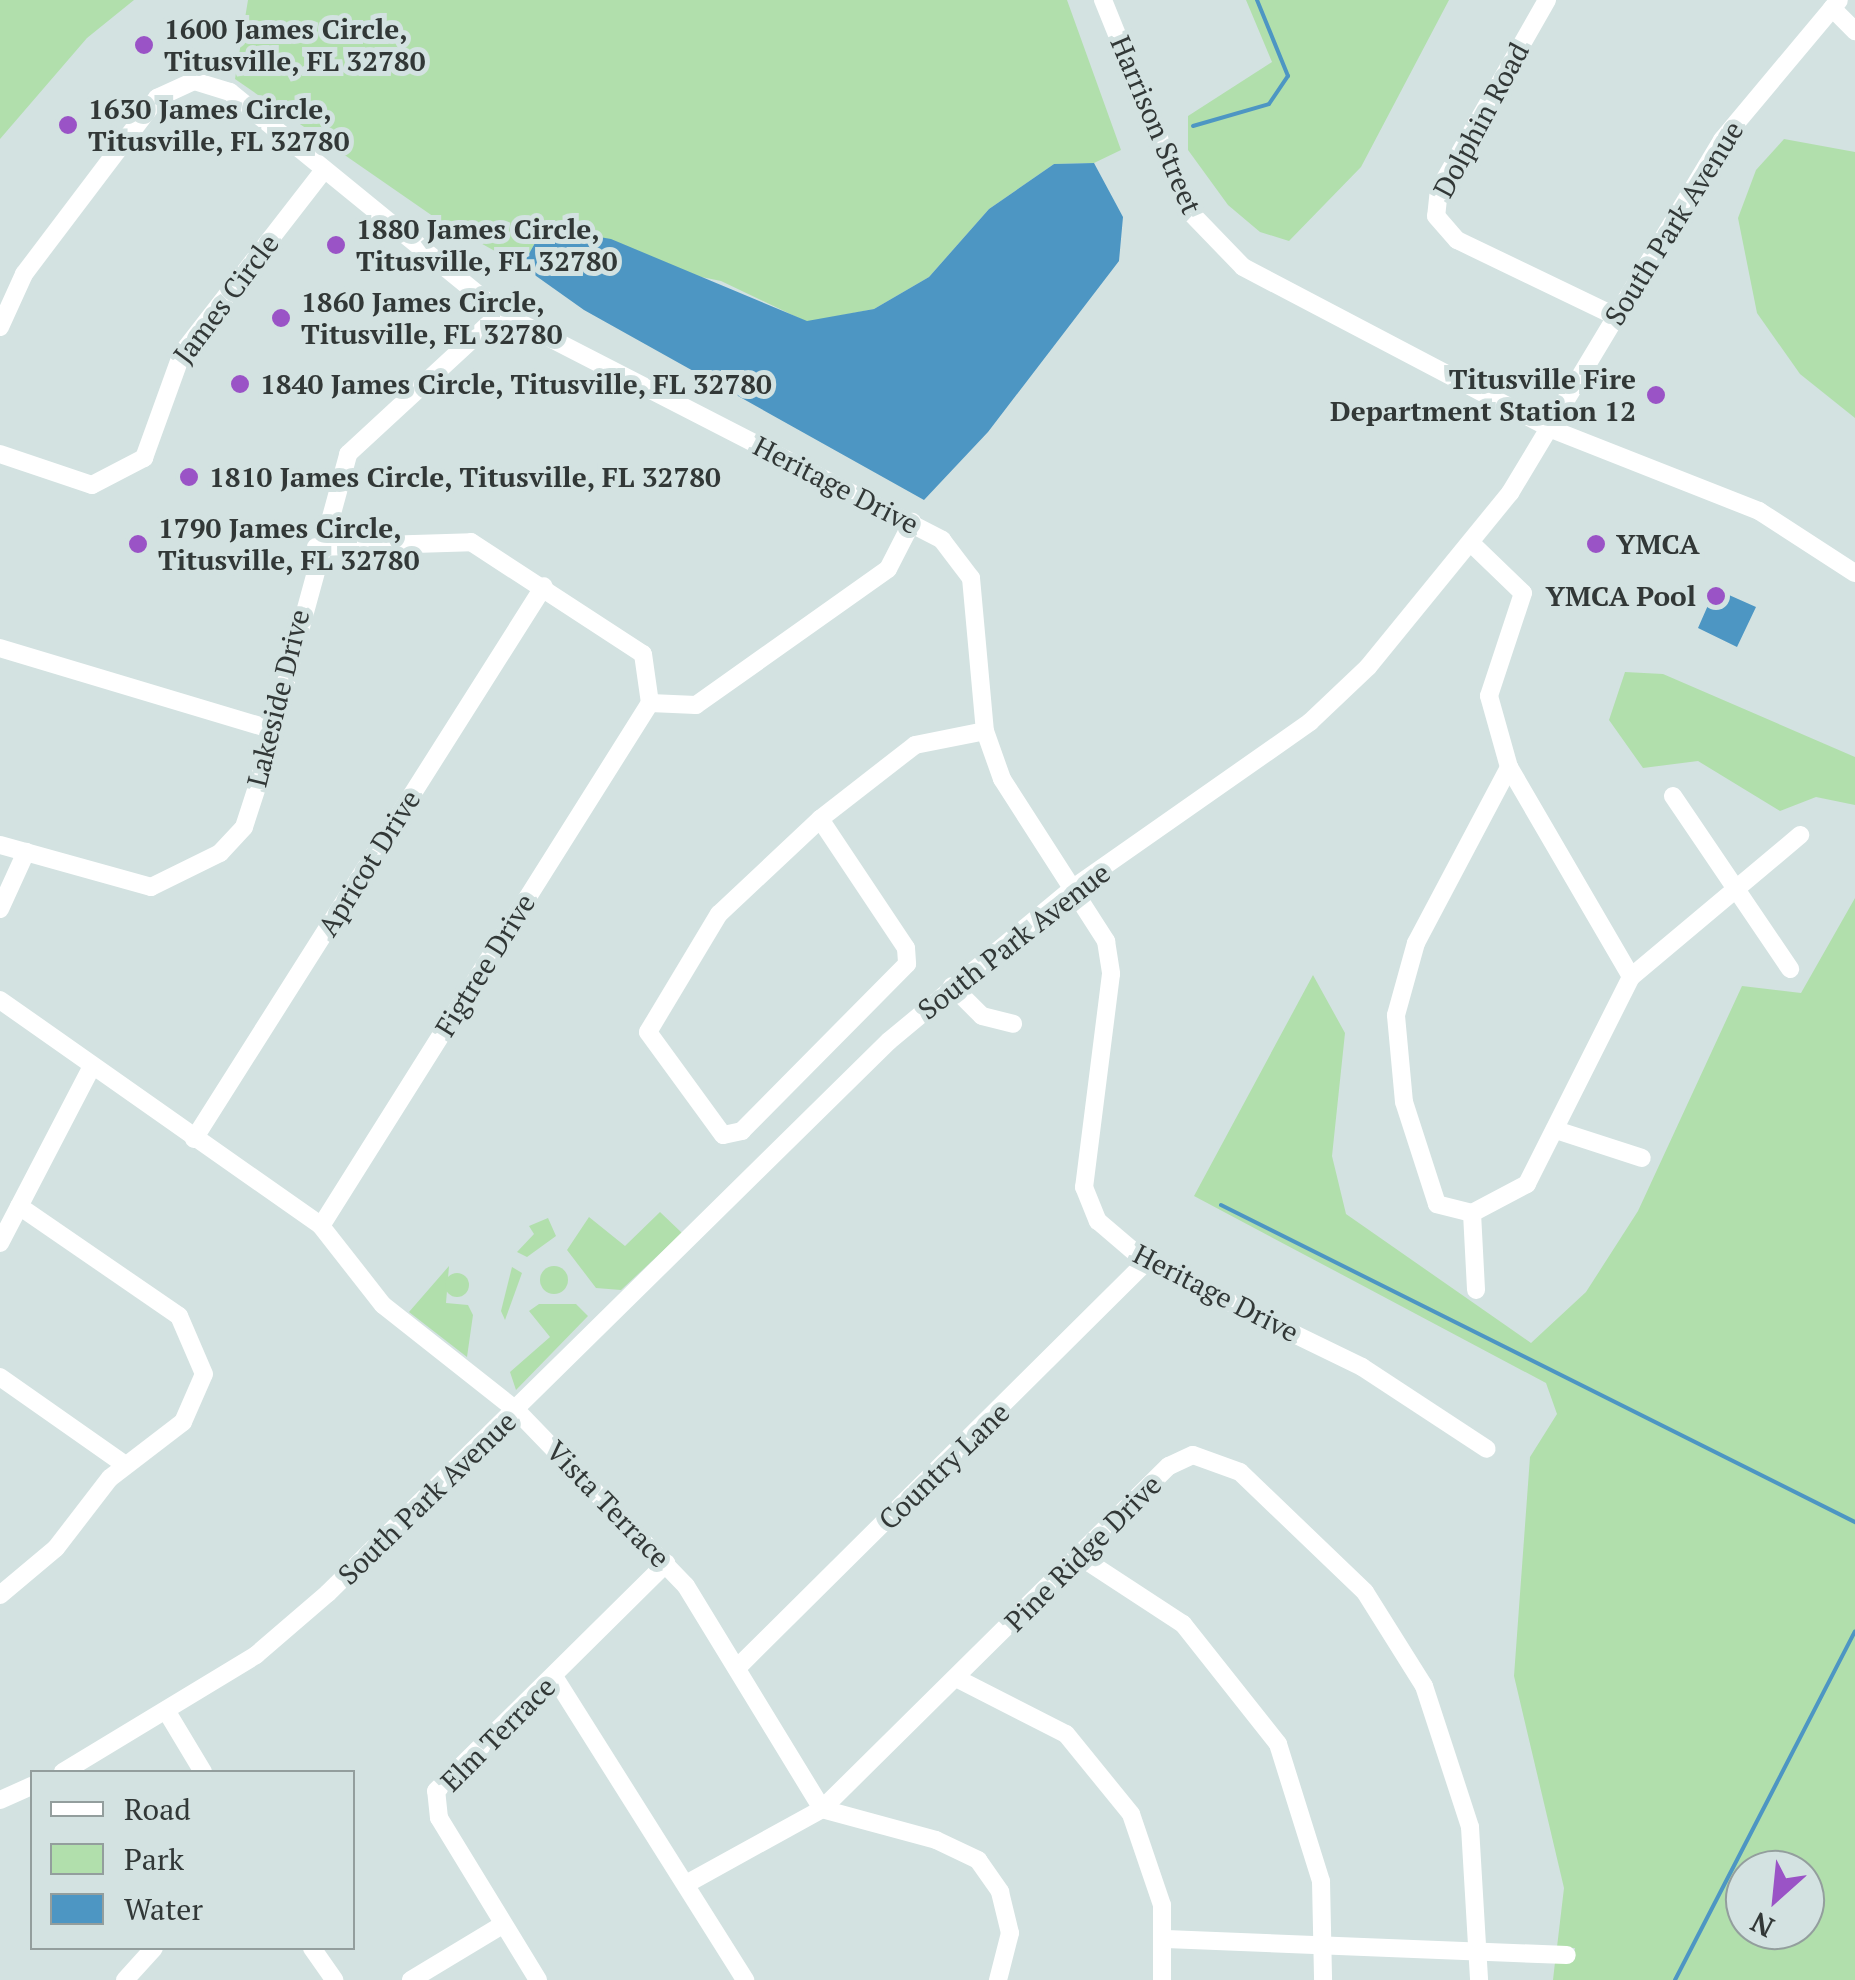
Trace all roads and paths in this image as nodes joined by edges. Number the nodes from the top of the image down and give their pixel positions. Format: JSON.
{"nodes":[{"id":1,"x":1103,"y":0,"type":"edge"},
{"id":2,"x":1547,"y":0,"type":"edge"},
{"id":3,"x":1840,"y":3,"type":"edge"},
{"id":4,"x":1855,"y":6,"type":"edge"},
{"id":5,"x":1855,"y":30,"type":"edge"},
{"id":6,"x":323,"y":171,"type":"junction"},
{"id":7,"x":501,"y":312,"type":"junction"},
{"id":8,"x":1615,"y":316,"type":"junction"},
{"id":9,"x":0,"y":327,"type":"edge"},
{"id":10,"x":1551,"y":430,"type":"junction"},
{"id":11,"x":0,"y":454,"type":"edge"},
{"id":12,"x":912,"y":522,"type":"junction"},
{"id":13,"x":1471,"y":542,"type":"junction"},
{"id":14,"x":316,"y":547,"type":"junction"},
{"id":15,"x":1855,"y":574,"type":"edge"},
{"id":16,"x":544,"y":586,"type":"junction"},
{"id":17,"x":0,"y":648,"type":"edge"},
{"id":18,"x":650,"y":703,"type":"junction"},
{"id":19,"x":267,"y":728,"type":"junction"},
{"id":20,"x":985,"y":731,"type":"junction"},
{"id":21,"x":1509,"y":767,"type":"junction"},
{"id":22,"x":1672,"y":796,"type":"dead end"},
{"id":23,"x":820,"y":819,"type":"junction"},
{"id":24,"x":1800,"y":835,"type":"dead end"},
{"id":25,"x":0,"y":845,"type":"edge"},
{"id":26,"x":26,"y":852,"type":"junction"},
{"id":27,"x":1735,"y":885,"type":"junction"},
{"id":28,"x":1076,"y":886,"type":"junction"},
{"id":29,"x":0,"y":909,"type":"edge"},
{"id":30,"x":1790,"y":969,"type":"dead end"},
{"id":31,"x":1631,"y":977,"type":"junction"},
{"id":32,"x":952,"y":986,"type":"junction"},
{"id":33,"x":0,"y":1000,"type":"edge"},
{"id":34,"x":1014,"y":1024,"type":"dead end"},
{"id":35,"x":91,"y":1068,"type":"junction"},
{"id":36,"x":1559,"y":1131,"type":"junction"},
{"id":37,"x":194,"y":1139,"type":"junction"},
{"id":38,"x":1642,"y":1158,"type":"dead end"},
{"id":39,"x":19,"y":1206,"type":"junction"},
{"id":40,"x":1472,"y":1213,"type":"junction"},
{"id":41,"x":321,"y":1226,"type":"junction"},
{"id":42,"x":0,"y":1244,"type":"edge"},
{"id":43,"x":1146,"y":1262,"type":"junction"},
{"id":44,"x":1476,"y":1290,"type":"dead end"},
{"id":45,"x":0,"y":1377,"type":"edge"},
{"id":46,"x":516,"y":1411,"type":"junction"},
{"id":47,"x":1487,"y":1449,"type":"dead end"},
{"id":48,"x":124,"y":1465,"type":"junction"},
{"id":49,"x":1082,"y":1558,"type":"junction"},
{"id":50,"x":666,"y":1563,"type":"junction"},
{"id":51,"x":0,"y":1594,"type":"edge"},
{"id":52,"x":738,"y":1667,"type":"junction"},
{"id":53,"x":555,"y":1678,"type":"junction"},
{"id":54,"x":958,"y":1679,"type":"junction"},
{"id":55,"x":166,"y":1712,"type":"junction"},
{"id":56,"x":66,"y":1770,"type":"edge"},
{"id":57,"x":202,"y":1770,"type":"edge"},
{"id":58,"x":30,"y":1787,"type":"edge"},
{"id":59,"x":0,"y":1800,"type":"edge"},
{"id":60,"x":822,"y":1809,"type":"junction"},
{"id":61,"x":688,"y":1883,"type":"junction"},
{"id":62,"x":502,"y":1925,"type":"junction"},
{"id":63,"x":1166,"y":1939,"type":"junction"},
{"id":64,"x":1326,"y":1944,"type":"junction"},
{"id":65,"x":152,"y":1950,"type":"edge"},
{"id":66,"x":313,"y":1950,"type":"edge"},
{"id":67,"x":1480,"y":1953,"type":"junction"},
{"id":68,"x":1568,"y":1955,"type":"dead end"},
{"id":69,"x":125,"y":1980,"type":"edge"},
{"id":70,"x":334,"y":1980,"type":"edge"},
{"id":71,"x":411,"y":1980,"type":"edge"},
{"id":72,"x":538,"y":1980,"type":"edge"},
{"id":73,"x":745,"y":1980,"type":"edge"},
{"id":74,"x":998,"y":1980,"type":"edge"},
{"id":75,"x":1162,"y":1980,"type":"edge"},
{"id":76,"x":1323,"y":1980,"type":"edge"},
{"id":77,"x":1479,"y":1980,"type":"edge"}],
"edges":[{"from":1,"to":10,"type":"street","name":"Harrison Street"},
{"from":2,"to":8,"type":"street","name":"Dolphin Road"},
{"from":3,"to":4,"type":"street"},
{"from":3,"to":5,"type":"street"},
{"from":3,"to":8,"type":"street","name":"South Park Avenue"},
{"from":6,"to":7,"type":"street","name":"Heritage Drive"},
{"from":6,"to":9,"type":"street","name":"Heritage Drive"},
{"from":6,"to":11,"type":"street","name":"James Circle"},
{"from":7,"to":12,"type":"street","name":"Heritage Drive"},
{"from":7,"to":14,"type":"street","name":"Lakeside Drive"},
{"from":8,"to":10,"type":"street","name":"South Park Avenue"},
{"from":10,"to":13,"type":"street","name":"South Park Avenue"},
{"from":10,"to":15,"type":"street","name":"Harrison Street"},
{"from":12,"to":18,"type":"street"},
{"from":12,"to":20,"type":"street","name":"Heritage Drive"},
{"from":13,"to":21,"type":"street"},
{"from":13,"to":28,"type":"street","name":"South Park Avenue"},
{"from":14,"to":16,"type":"street"},
{"from":14,"to":19,"type":"street","name":"Lakeside Drive"},
{"from":16,"to":18,"type":"street"},
{"from":16,"to":37,"type":"street","name":"Apricot Drive"},
{"from":17,"to":19,"type":"street"},
{"from":18,"to":41,"type":"street","name":"Figtree Drive"},
{"from":19,"to":26,"type":"street","name":"Lakeside Drive"},
{"from":20,"to":23,"type":"street"},
{"from":20,"to":28,"type":"street","name":"Heritage Drive"},
{"from":21,"to":31,"type":"street"},
{"from":21,"to":40,"type":"street"},
{"from":22,"to":27,"type":"street"},
{"from":23,"to":23,"type":"street"},
{"from":24,"to":27,"type":"street"},
{"from":25,"to":26,"type":"street","name":"Lakeside Drive"},
{"from":26,"to":29,"type":"street"},
{"from":27,"to":30,"type":"street"},
{"from":27,"to":31,"type":"street"},
{"from":28,"to":32,"type":"street","name":"South Park Avenue"},
{"from":28,"to":43,"type":"street","name":"Heritage Drive"},
{"from":31,"to":36,"type":"street"},
{"from":32,"to":34,"type":"street"},
{"from":32,"to":46,"type":"street","name":"South Park Avenue"},
{"from":33,"to":35,"type":"street","name":"Vista Terrace"},
{"from":35,"to":37,"type":"street","name":"Vista Terrace"},
{"from":35,"to":39,"type":"street"},
{"from":36,"to":38,"type":"street"},
{"from":36,"to":40,"type":"street"},
{"from":37,"to":41,"type":"street","name":"Vista Terrace"},
{"from":39,"to":42,"type":"street"},
{"from":39,"to":48,"type":"street"},
{"from":40,"to":44,"type":"street"},
{"from":41,"to":46,"type":"street","name":"Vista Terrace"},
{"from":43,"to":47,"type":"street","name":"Heritage Drive"},
{"from":43,"to":52,"type":"street","name":"Country Lane"},
{"from":45,"to":48,"type":"street"},
{"from":46,"to":50,"type":"street","name":"Vista Terrace"},
{"from":46,"to":55,"type":"street","name":"South Park Avenue"},
{"from":48,"to":51,"type":"street"},
{"from":49,"to":54,"type":"street","name":"Pine Ridge Drive"},
{"from":49,"to":64,"type":"street"},
{"from":49,"to":67,"type":"street","name":"Pine Ridge Drive"},
{"from":50,"to":52,"type":"street","name":"Vista Terrace"},
{"from":50,"to":53,"type":"street","name":"Elm Terrace"},
{"from":52,"to":60,"type":"street","name":"Vista Terrace"},
{"from":53,"to":61,"type":"street"},
{"from":53,"to":62,"type":"street","name":"Elm Terrace"},
{"from":54,"to":60,"type":"street","name":"Pine Ridge Drive"},
{"from":54,"to":63,"type":"street"},
{"from":55,"to":56,"type":"street","name":"South Park Avenue"},
{"from":55,"to":57,"type":"street"},
{"from":58,"to":59,"type":"street"},
{"from":60,"to":61,"type":"street","name":"Pine Ridge Drive"},
{"from":60,"to":74,"type":"street"},
{"from":61,"to":73,"type":"street"},
{"from":62,"to":71,"type":"street"},
{"from":62,"to":72,"type":"street","name":"Elm Terrace"},
{"from":63,"to":64,"type":"street"},
{"from":63,"to":75,"type":"street"},
{"from":64,"to":67,"type":"street"},
{"from":64,"to":76,"type":"street"},
{"from":65,"to":69,"type":"street"},
{"from":66,"to":70,"type":"street"},
{"from":67,"to":68,"type":"street"},
{"from":67,"to":77,"type":"street","name":"Pine Ridge Drive"}]}
